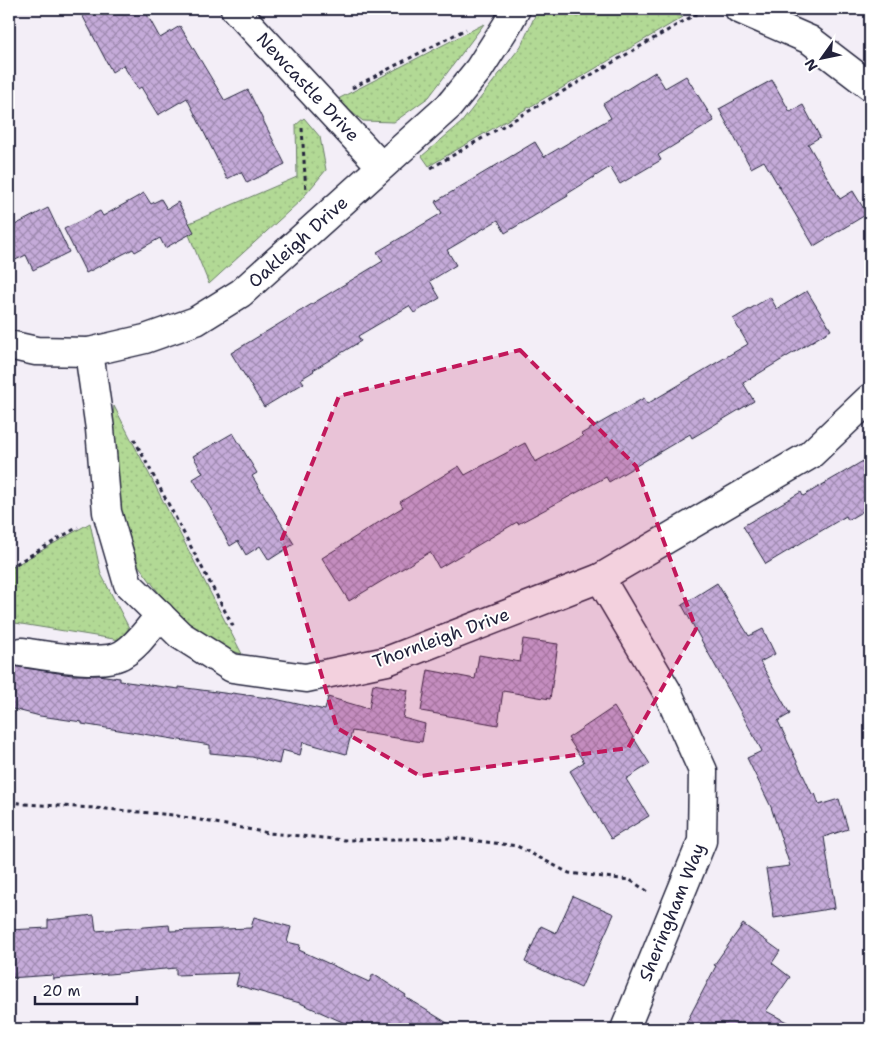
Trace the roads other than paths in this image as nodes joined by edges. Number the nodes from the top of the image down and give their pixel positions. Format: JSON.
{"nodes":[{"id":1,"x":235,"y":9,"type":"edge"},
{"id":2,"x":516,"y":9,"type":"edge"},
{"id":3,"x":739,"y":9,"type":"edge"},
{"id":4,"x":870,"y":86,"type":"edge"},
{"id":5,"x":381,"y":166,"type":"junction"},
{"id":6,"x":9,"y":345,"type":"edge"},
{"id":7,"x":89,"y":352,"type":"junction"},
{"id":8,"x":870,"y":398,"type":"edge"},
{"id":9,"x":600,"y":578,"type":"junction"},
{"id":10,"x":160,"y":615,"type":"junction"},
{"id":11,"x":21,"y":652,"type":"dead end"},
{"id":12,"x":625,"y":1029,"type":"edge"}],
"edges":[{"from":1,"to":5,"type":"street","name":"Newcastle Drive"},
{"from":2,"to":5,"type":"street","name":"Oakleigh Drive"},
{"from":3,"to":4,"type":"street"},
{"from":5,"to":7,"type":"street","name":"Oakleigh Drive"},
{"from":6,"to":7,"type":"street","name":"Oakleigh Drive"},
{"from":7,"to":10,"type":"street","name":"Thornleigh Drive"},
{"from":8,"to":9,"type":"street","name":"Thornleigh Drive"},
{"from":9,"to":10,"type":"street","name":"Thornleigh Drive"},
{"from":9,"to":12,"type":"street","name":"Sheringham Way"},
{"from":10,"to":11,"type":"street"}]}
